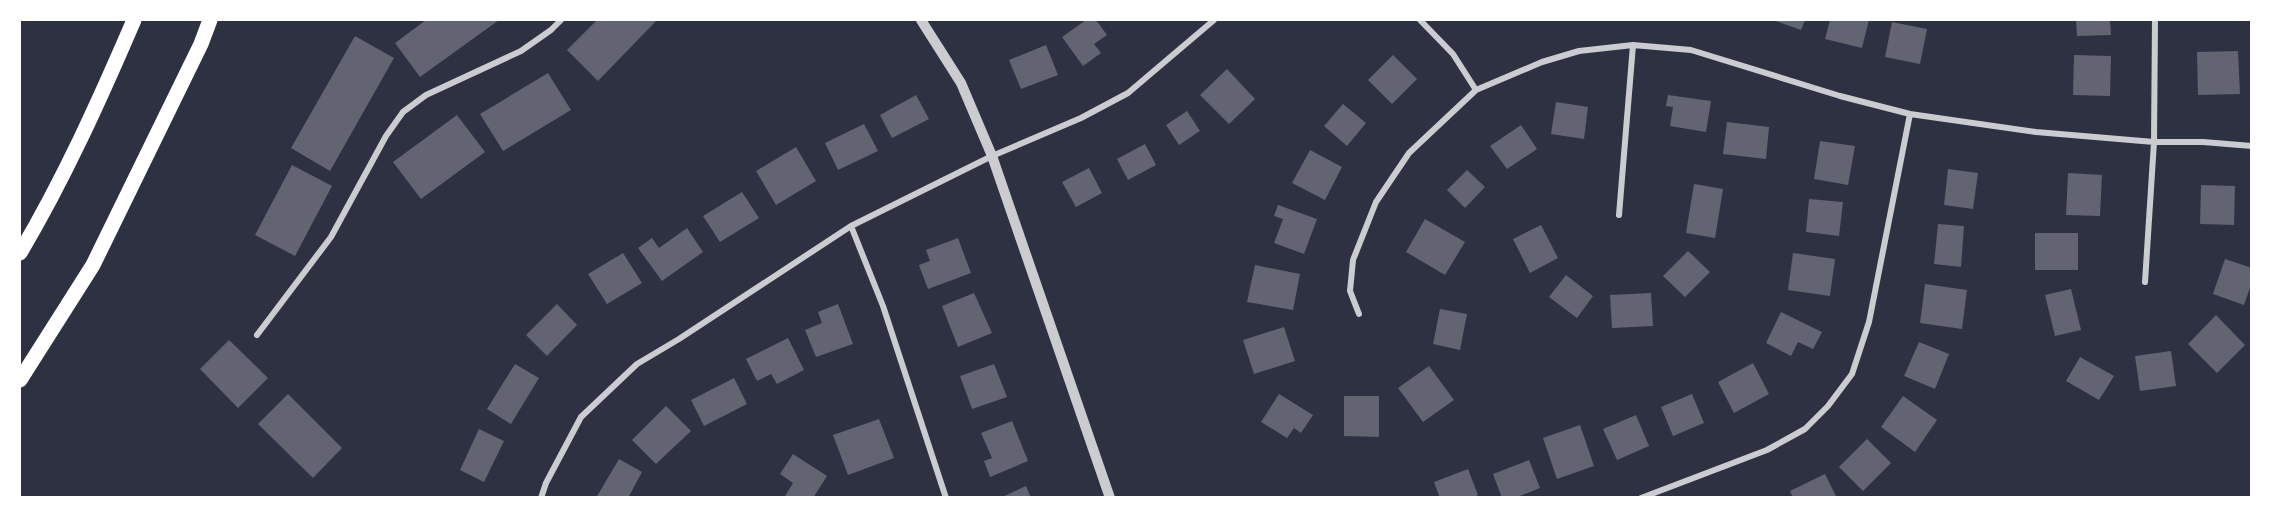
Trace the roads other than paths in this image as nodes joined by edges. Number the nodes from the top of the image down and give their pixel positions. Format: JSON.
{"nodes":[{"id":1,"x":134,"y":20,"type":"edge"},
{"id":2,"x":210,"y":20,"type":"edge"},
{"id":3,"x":561,"y":20,"type":"edge"},
{"id":4,"x":921,"y":20,"type":"edge"},
{"id":5,"x":1214,"y":20,"type":"edge"},
{"id":6,"x":1420,"y":20,"type":"edge"},
{"id":7,"x":2155,"y":20,"type":"edge"},
{"id":8,"x":1633,"y":45,"type":"junction"},
{"id":9,"x":1476,"y":90,"type":"junction"},
{"id":10,"x":1910,"y":114,"type":"junction"},
{"id":11,"x":2154,"y":142,"type":"junction"},
{"id":12,"x":2252,"y":146,"type":"edge"},
{"id":13,"x":992,"y":156,"type":"junction"},
{"id":14,"x":1619,"y":215,"type":"dead end"},
{"id":15,"x":851,"y":226,"type":"junction"},
{"id":16,"x":20,"y":253,"type":"edge"},
{"id":17,"x":2145,"y":282,"type":"dead end"},
{"id":18,"x":1359,"y":314,"type":"dead end"},
{"id":19,"x":257,"y":335,"type":"dead end"},
{"id":20,"x":20,"y":380,"type":"edge"},
{"id":21,"x":541,"y":498,"type":"edge"},
{"id":22,"x":946,"y":498,"type":"edge"},
{"id":23,"x":1110,"y":498,"type":"edge"},
{"id":24,"x":1641,"y":498,"type":"edge"}],
"edges":[{"from":1,"to":16,"type":"highway"},
{"from":2,"to":20,"type":"highway"},
{"from":3,"to":19,"type":"street"},
{"from":4,"to":13,"type":"street"},
{"from":5,"to":13,"type":"street"},
{"from":6,"to":9,"type":"street"},
{"from":7,"to":11,"type":"street"},
{"from":8,"to":9,"type":"street"},
{"from":8,"to":10,"type":"street"},
{"from":8,"to":14,"type":"street"},
{"from":9,"to":18,"type":"street"},
{"from":10,"to":11,"type":"street"},
{"from":10,"to":24,"type":"street"},
{"from":11,"to":12,"type":"street"},
{"from":11,"to":17,"type":"street"},
{"from":13,"to":15,"type":"street"},
{"from":13,"to":23,"type":"street"},
{"from":15,"to":21,"type":"street"},
{"from":15,"to":22,"type":"street"}]}
